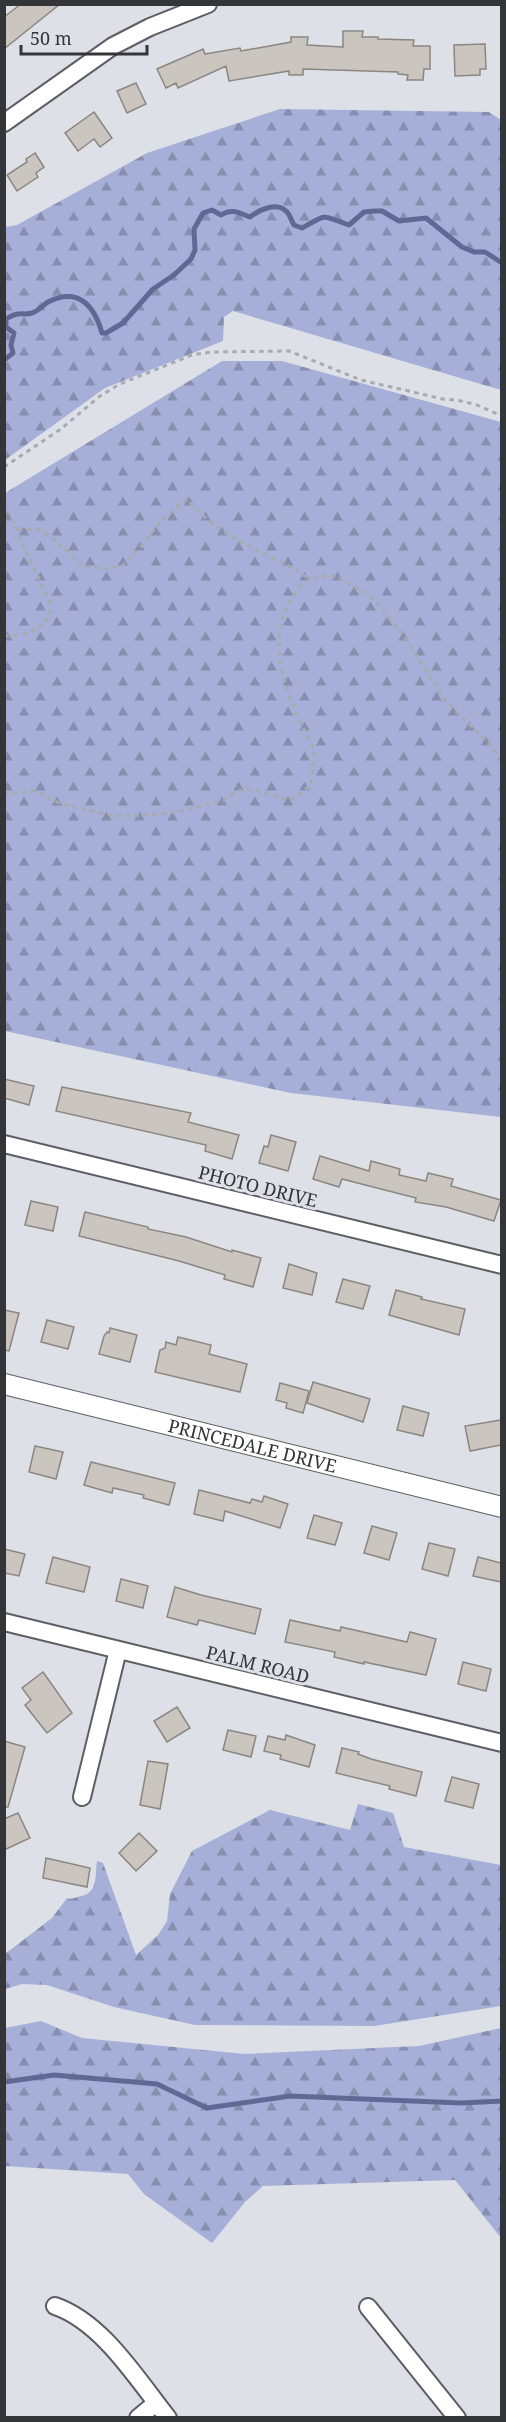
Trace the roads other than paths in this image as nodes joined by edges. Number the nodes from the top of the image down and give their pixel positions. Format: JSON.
{"nodes":[{"id":1,"x":208,"y":4,"type":"edge"},
{"id":2,"x":4,"y":123,"type":"edge"},
{"id":3,"x":4,"y":1144,"type":"edge"},
{"id":4,"x":501,"y":1265,"type":"edge"},
{"id":5,"x":4,"y":1384,"type":"edge"},
{"id":6,"x":501,"y":1507,"type":"edge"},
{"id":7,"x":4,"y":1622,"type":"edge"},
{"id":8,"x":118,"y":1650,"type":"junction"},
{"id":9,"x":501,"y":1743,"type":"edge"},
{"id":10,"x":82,"y":1797,"type":"dead end"},
{"id":11,"x":54,"y":2306,"type":"dead end"},
{"id":12,"x":368,"y":2307,"type":"dead end"},
{"id":13,"x":156,"y":2403,"type":"junction"},
{"id":14,"x":138,"y":2418,"type":"edge"},
{"id":15,"x":168,"y":2418,"type":"edge"},
{"id":16,"x":458,"y":2418,"type":"edge"}],
"edges":[{"from":1,"to":2,"type":"street"},
{"from":3,"to":4,"type":"street","name":"PHOTO DRIVE"},
{"from":5,"to":6,"type":"street","name":"PRINCEDALE DRIVE"},
{"from":7,"to":8,"type":"street","name":"PALM ROAD"},
{"from":8,"to":9,"type":"street","name":"PALM ROAD"},
{"from":8,"to":10,"type":"street"},
{"from":11,"to":13,"type":"street"},
{"from":12,"to":16,"type":"street"},
{"from":13,"to":14,"type":"street"},
{"from":13,"to":15,"type":"street"}]}
